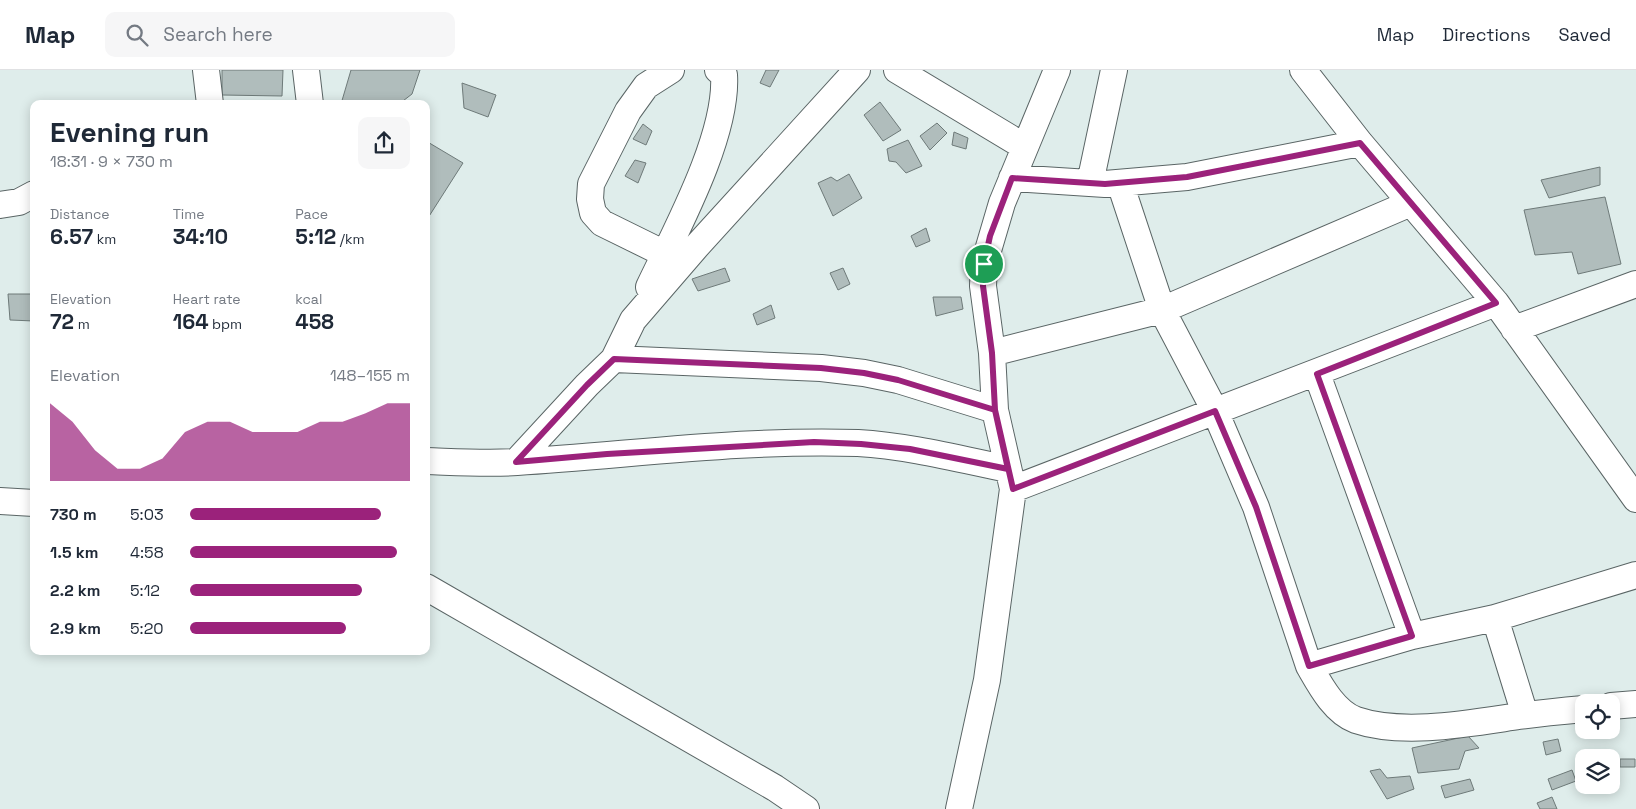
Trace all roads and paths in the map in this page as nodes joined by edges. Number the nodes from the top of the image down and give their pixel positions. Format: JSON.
{"nodes":[{"id":1,"x":306,"y":70,"type":"edge"},
{"id":2,"x":671,"y":70,"type":"edge"},
{"id":3,"x":718,"y":70,"type":"edge"},
{"id":4,"x":857,"y":70,"type":"edge"},
{"id":5,"x":897,"y":70,"type":"edge"},
{"id":6,"x":1057,"y":70,"type":"edge"},
{"id":7,"x":1114,"y":70,"type":"edge"},
{"id":8,"x":1303,"y":70,"type":"edge"},
{"id":9,"x":310,"y":100,"type":"edge"},
{"id":10,"x":1360,"y":143,"type":"junction"},
{"id":11,"x":1025,"y":147,"type":"junction"},
{"id":12,"x":1012,"y":178,"type":"junction"},
{"id":13,"x":1090,"y":183,"type":"junction"},
{"id":14,"x":1120,"y":183,"type":"junction"},
{"id":15,"x":30,"y":196,"type":"edge"},
{"id":16,"x":1411,"y":203,"type":"junction"},
{"id":17,"x":0,"y":205,"type":"edge"},
{"id":18,"x":665,"y":254,"type":"junction"},
{"id":19,"x":1636,"y":284,"type":"edge"},
{"id":20,"x":1496,"y":303,"type":"junction"},
{"id":21,"x":1162,"y":310,"type":"junction"},
{"id":22,"x":633,"y":320,"type":"junction"},
{"id":23,"x":1514,"y":329,"type":"junction"},
{"id":24,"x":992,"y":353,"type":"junction"},
{"id":25,"x":614,"y":359,"type":"junction"},
{"id":26,"x":1317,"y":374,"type":"junction"},
{"id":27,"x":995,"y":410,"type":"junction"},
{"id":28,"x":1215,"y":411,"type":"junction"},
{"id":29,"x":430,"y":461,"type":"edge"},
{"id":30,"x":516,"y":462,"type":"junction"},
{"id":31,"x":1010,"y":479,"type":"junction"},
{"id":32,"x":1636,"y":499,"type":"edge"},
{"id":33,"x":0,"y":501,"type":"edge"},
{"id":34,"x":30,"y":504,"type":"edge"},
{"id":35,"x":1636,"y":575,"type":"edge"},
{"id":36,"x":430,"y":590,"type":"edge"},
{"id":37,"x":1495,"y":618,"type":"junction"},
{"id":38,"x":1412,"y":636,"type":"junction"},
{"id":39,"x":1309,"y":666,"type":"junction"},
{"id":40,"x":1636,"y":704,"type":"edge"},
{"id":41,"x":1620,"y":705,"type":"edge"},
{"id":42,"x":1575,"y":710,"type":"edge"},
{"id":43,"x":1525,"y":715,"type":"junction"},
{"id":44,"x":806,"y":809,"type":"edge"},
{"id":45,"x":959,"y":809,"type":"edge"}],
"edges":[{"from":1,"to":9,"type":"street"},
{"from":2,"to":18,"type":"street"},
{"from":3,"to":18,"type":"street"},
{"from":4,"to":22,"type":"street"},
{"from":5,"to":11,"type":"street"},
{"from":6,"to":11,"type":"street"},
{"from":7,"to":13,"type":"street"},
{"from":8,"to":10,"type":"street"},
{"from":10,"to":14,"type":"street"},
{"from":10,"to":16,"type":"street"},
{"from":11,"to":12,"type":"street"},
{"from":12,"to":13,"type":"street"},
{"from":12,"to":24,"type":"street"},
{"from":13,"to":14,"type":"street"},
{"from":14,"to":21,"type":"street"},
{"from":15,"to":17,"type":"street"},
{"from":16,"to":20,"type":"street"},
{"from":16,"to":21,"type":"street"},
{"from":18,"to":22,"type":"street"},
{"from":19,"to":23,"type":"street"},
{"from":20,"to":23,"type":"street"},
{"from":20,"to":26,"type":"street"},
{"from":21,"to":24,"type":"street"},
{"from":21,"to":28,"type":"street"},
{"from":22,"to":25,"type":"street"},
{"from":23,"to":32,"type":"street"},
{"from":24,"to":27,"type":"street"},
{"from":25,"to":27,"type":"street"},
{"from":25,"to":30,"type":"street"},
{"from":26,"to":28,"type":"street"},
{"from":26,"to":38,"type":"street"},
{"from":27,"to":31,"type":"street"},
{"from":28,"to":31,"type":"street"},
{"from":28,"to":39,"type":"street"},
{"from":29,"to":30,"type":"street"},
{"from":30,"to":31,"type":"street"},
{"from":31,"to":45,"type":"street"},
{"from":33,"to":34,"type":"street"},
{"from":35,"to":37,"type":"street"},
{"from":36,"to":44,"type":"street"},
{"from":37,"to":38,"type":"street"},
{"from":37,"to":43,"type":"street"},
{"from":38,"to":39,"type":"street"},
{"from":39,"to":43,"type":"street"},
{"from":40,"to":41,"type":"street"},
{"from":42,"to":43,"type":"street"}]}
